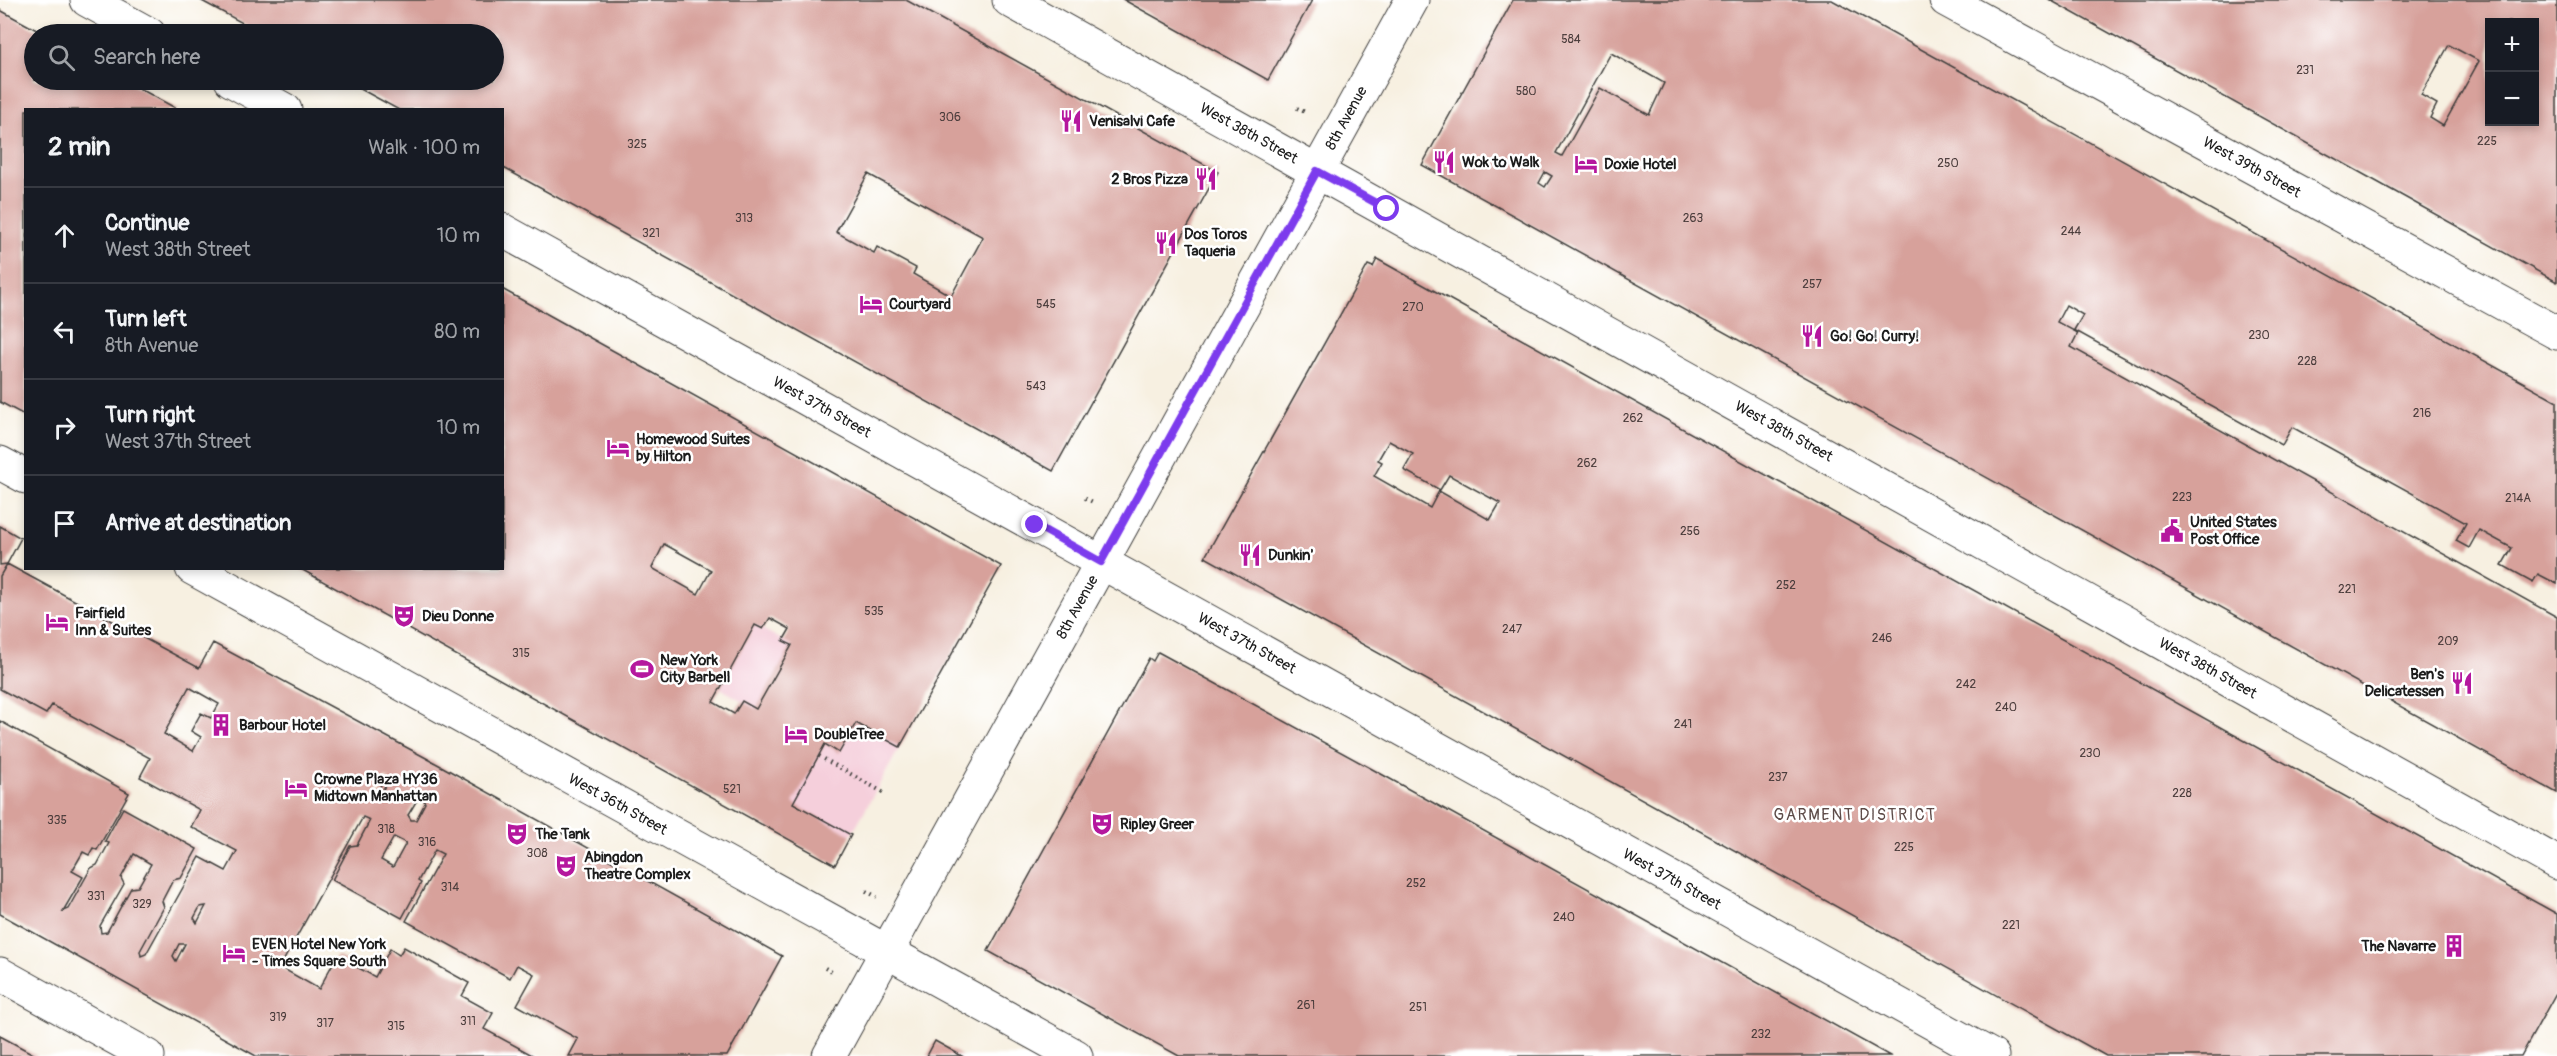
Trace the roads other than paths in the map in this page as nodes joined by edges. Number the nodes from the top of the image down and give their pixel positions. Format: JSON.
{"nodes":[{"id":1,"x":87,"y":0,"type":"edge"},
{"id":2,"x":1010,"y":0,"type":"edge"},
{"id":3,"x":1412,"y":0,"type":"edge"},
{"id":4,"x":1946,"y":0,"type":"edge"},
{"id":5,"x":131,"y":24,"type":"edge"},
{"id":6,"x":249,"y":90,"type":"edge"},
{"id":7,"x":281,"y":108,"type":"edge"},
{"id":8,"x":1317,"y":171,"type":"junction"},
{"id":9,"x":504,"y":231,"type":"edge"},
{"id":10,"x":2557,"y":333,"type":"edge"},
{"id":11,"x":0,"y":463,"type":"edge"},
{"id":12,"x":24,"y":476,"type":"edge"},
{"id":13,"x":1101,"y":562,"type":"junction"},
{"id":14,"x":196,"y":570,"type":"edge"},
{"id":15,"x":2557,"y":863,"type":"edge"},
{"id":16,"x":886,"y":951,"type":"junction"},
{"id":17,"x":0,"y":974,"type":"edge"},
{"id":18,"x":148,"y":1056,"type":"edge"},
{"id":19,"x":829,"y":1056,"type":"edge"},
{"id":20,"x":1076,"y":1056,"type":"edge"},
{"id":21,"x":1992,"y":1056,"type":"edge"}],
"edges":[{"from":1,"to":5,"type":"main road"},
{"from":2,"to":8,"type":"main road","name":"West 38th Street"},
{"from":3,"to":8,"type":"main road","name":"8th Avenue"},
{"from":4,"to":10,"type":"main road","name":"West 39th Street"},
{"from":6,"to":7,"type":"main road"},
{"from":8,"to":13,"type":"main road","name":"8th Avenue"},
{"from":8,"to":15,"type":"main road","name":"West 38th Street"},
{"from":9,"to":13,"type":"main road","name":"West 37th Street"},
{"from":11,"to":12,"type":"main road"},
{"from":13,"to":16,"type":"main road","name":"8th Avenue"},
{"from":13,"to":21,"type":"main road","name":"West 37th Street"},
{"from":14,"to":16,"type":"main road","name":"West 36th Street"},
{"from":16,"to":19,"type":"main road","name":"8th Avenue"},
{"from":16,"to":20,"type":"main road","name":"West 36th Street"},
{"from":17,"to":18,"type":"main road"}]}
